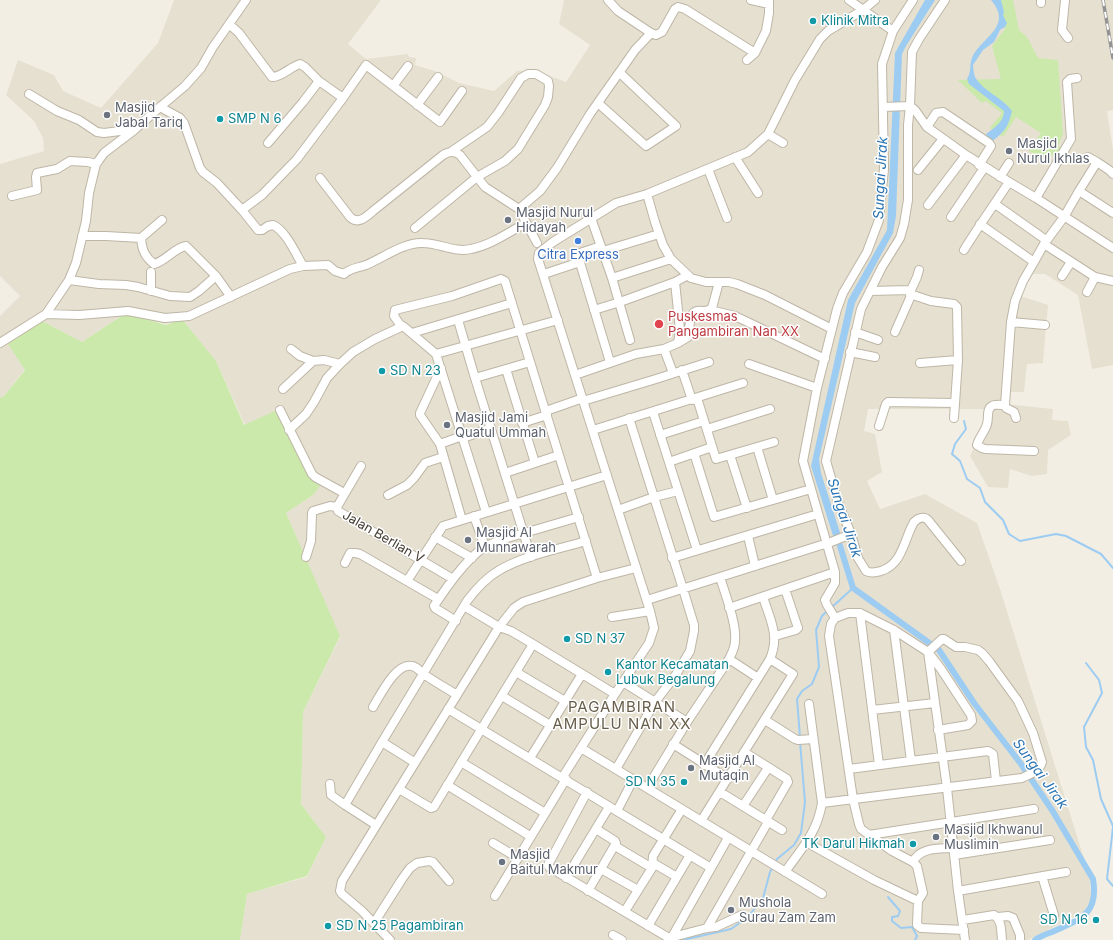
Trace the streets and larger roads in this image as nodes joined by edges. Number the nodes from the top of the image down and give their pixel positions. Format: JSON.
{"nodes":[{"id":1,"x":246,"y":0,"type":"edge"},
{"id":2,"x":608,"y":0,"type":"edge"},
{"id":3,"x":621,"y":0,"type":"edge"},
{"id":4,"x":751,"y":0,"type":"edge"},
{"id":5,"x":849,"y":0,"type":"edge"},
{"id":6,"x":875,"y":0,"type":"edge"},
{"id":7,"x":913,"y":0,"type":"edge"},
{"id":8,"x":945,"y":0,"type":"edge"},
{"id":9,"x":1065,"y":0,"type":"edge"},
{"id":10,"x":769,"y":2,"type":"edge"},
{"id":11,"x":616,"y":9,"type":"junction"},
{"id":12,"x":863,"y":10,"type":"junction"},
{"id":13,"x":229,"y":24,"type":"junction"},
{"id":14,"x":893,"y":31,"type":"junction"},
{"id":15,"x":651,"y":33,"type":"junction"},
{"id":16,"x":1068,"y":38,"type":"dead end"},
{"id":17,"x":755,"y":53,"type":"junction"},
{"id":18,"x":747,"y":60,"type":"dead end"},
{"id":19,"x":408,"y":66,"type":"dead end"},
{"id":20,"x":620,"y":73,"type":"junction"},
{"id":21,"x":438,"y":77,"type":"dead end"},
{"id":22,"x":1077,"y":78,"type":"dead end"},
{"id":23,"x":319,"y":81,"type":"junction"},
{"id":24,"x":393,"y":86,"type":"junction"},
{"id":25,"x":462,"y":91,"type":"dead end"},
{"id":26,"x":29,"y":94,"type":"dead end"},
{"id":27,"x":343,"y":98,"type":"junction"},
{"id":28,"x":598,"y":103,"type":"junction"},
{"id":29,"x":417,"y":105,"type":"junction"},
{"id":30,"x":885,"y":106,"type":"junction"},
{"id":31,"x":908,"y":106,"type":"junction"},
{"id":32,"x":160,"y":107,"type":"junction"},
{"id":33,"x":927,"y":127,"type":"junction"},
{"id":34,"x":132,"y":131,"type":"junction"},
{"id":35,"x":768,"y":134,"type":"junction"},
{"id":36,"x":943,"y":139,"type":"junction"},
{"id":37,"x":268,"y":143,"type":"dead end"},
{"id":38,"x":783,"y":143,"type":"dead end"},
{"id":39,"x":452,"y":151,"type":"junction"},
{"id":40,"x":966,"y":155,"type":"junction"},
{"id":41,"x":1088,"y":157,"type":"dead end"},
{"id":42,"x":736,"y":158,"type":"junction"},
{"id":43,"x":1097,"y":162,"type":"junction"},
{"id":44,"x":96,"y":164,"type":"junction"},
{"id":45,"x":1009,"y":164,"type":"dead end"},
{"id":46,"x":982,"y":166,"type":"junction"},
{"id":47,"x":708,"y":169,"type":"junction"},
{"id":48,"x":918,"y":170,"type":"dead end"},
{"id":49,"x":1113,"y":174,"type":"edge"},
{"id":50,"x":477,"y":177,"type":"junction"},
{"id":51,"x":1000,"y":177,"type":"junction"},
{"id":52,"x":320,"y":178,"type":"dead end"},
{"id":53,"x":1009,"y":182,"type":"junction"},
{"id":54,"x":1079,"y":190,"type":"junction"},
{"id":55,"x":758,"y":193,"type":"dead end"},
{"id":56,"x":647,"y":194,"type":"junction"},
{"id":57,"x":12,"y":196,"type":"dead end"},
{"id":58,"x":1036,"y":198,"type":"junction"},
{"id":59,"x":995,"y":204,"type":"junction"},
{"id":60,"x":928,"y":205,"type":"dead end"},
{"id":61,"x":519,"y":209,"type":"junction"},
{"id":62,"x":242,"y":210,"type":"junction"},
{"id":63,"x":1113,"y":213,"type":"edge"},
{"id":64,"x":951,"y":217,"type":"dead end"},
{"id":65,"x":1064,"y":217,"type":"junction"},
{"id":66,"x":591,"y":218,"type":"junction"},
{"id":67,"x":727,"y":218,"type":"dead end"},
{"id":68,"x":162,"y":220,"type":"dead end"},
{"id":69,"x":526,"y":223,"type":"junction"},
{"id":70,"x":980,"y":224,"type":"junction"},
{"id":71,"x":416,"y":228,"type":"dead end"},
{"id":72,"x":659,"y":234,"type":"junction"},
{"id":73,"x":82,"y":236,"type":"junction"},
{"id":74,"x":141,"y":238,"type":"junction"},
{"id":75,"x":1045,"y":242,"type":"junction"},
{"id":76,"x":539,"y":247,"type":"junction"},
{"id":77,"x":602,"y":248,"type":"junction"},
{"id":78,"x":1113,"y":248,"type":"edge"},
{"id":79,"x":964,"y":250,"type":"dead end"},
{"id":80,"x":671,"y":259,"type":"junction"},
{"id":81,"x":580,"y":262,"type":"junction"},
{"id":82,"x":1034,"y":262,"type":"junction"},
{"id":83,"x":1071,"y":262,"type":"junction"},
{"id":84,"x":303,"y":266,"type":"junction"},
{"id":85,"x":919,"y":270,"type":"dead end"},
{"id":86,"x":151,"y":272,"type":"dead end"},
{"id":87,"x":544,"y":274,"type":"junction"},
{"id":88,"x":216,"y":276,"type":"junction"},
{"id":89,"x":688,"y":276,"type":"junction"},
{"id":90,"x":1062,"y":276,"type":"dead end"},
{"id":91,"x":1095,"y":277,"type":"junction"},
{"id":92,"x":612,"y":278,"type":"junction"},
{"id":93,"x":69,"y":280,"type":"junction"},
{"id":94,"x":1113,"y":281,"type":"edge"},
{"id":95,"x":675,"y":282,"type":"junction"},
{"id":96,"x":719,"y":282,"type":"junction"},
{"id":97,"x":150,"y":291,"type":"junction"},
{"id":98,"x":870,"y":291,"type":"junction"},
{"id":99,"x":910,"y":292,"type":"junction"},
{"id":100,"x":1086,"y":292,"type":"dead end"},
{"id":101,"x":231,"y":297,"type":"junction"},
{"id":102,"x":620,"y":302,"type":"junction"},
{"id":103,"x":512,"y":303,"type":"junction"},
{"id":104,"x":594,"y":310,"type":"junction"},
{"id":105,"x":710,"y":310,"type":"junction"},
{"id":106,"x":46,"y":314,"type":"junction"},
{"id":107,"x":458,"y":320,"type":"junction"},
{"id":108,"x":558,"y":320,"type":"junction"},
{"id":109,"x":1011,"y":322,"type":"junction"},
{"id":110,"x":1045,"y":325,"type":"dead end"},
{"id":111,"x":401,"y":326,"type":"junction"},
{"id":112,"x":832,"y":329,"type":"junction"},
{"id":113,"x":521,"y":331,"type":"junction"},
{"id":114,"x":855,"y":332,"type":"junction"},
{"id":115,"x":895,"y":332,"type":"dead end"},
{"id":116,"x":412,"y":333,"type":"junction"},
{"id":117,"x":630,"y":340,"type":"dead end"},
{"id":118,"x":878,"y":340,"type":"dead end"},
{"id":119,"x":0,"y":343,"type":"edge"},
{"id":120,"x":678,"y":343,"type":"junction"},
{"id":121,"x":466,"y":346,"type":"junction"},
{"id":122,"x":291,"y":349,"type":"dead end"},
{"id":123,"x":664,"y":349,"type":"junction"},
{"id":124,"x":850,"y":352,"type":"junction"},
{"id":125,"x":436,"y":354,"type":"junction"},
{"id":126,"x":875,"y":357,"type":"dead end"},
{"id":127,"x":825,"y":359,"type":"junction"},
{"id":128,"x":958,"y":360,"type":"junction"},
{"id":129,"x":313,"y":361,"type":"junction"},
{"id":130,"x":530,"y":362,"type":"junction"},
{"id":131,"x":610,"y":362,"type":"junction"},
{"id":132,"x":709,"y":362,"type":"dead end"},
{"id":133,"x":920,"y":363,"type":"dead end"},
{"id":134,"x":340,"y":364,"type":"junction"},
{"id":135,"x":749,"y":364,"type":"dead end"},
{"id":136,"x":441,"y":368,"type":"junction"},
{"id":137,"x":506,"y":369,"type":"junction"},
{"id":138,"x":682,"y":370,"type":"junction"},
{"id":139,"x":672,"y":373,"type":"junction"},
{"id":140,"x":575,"y":374,"type":"junction"},
{"id":141,"x":475,"y":378,"type":"junction"},
{"id":142,"x":743,"y":383,"type":"dead end"},
{"id":143,"x":817,"y":388,"type":"junction"},
{"id":144,"x":283,"y":389,"type":"dead end"},
{"id":145,"x":695,"y":399,"type":"junction"},
{"id":146,"x":583,"y":400,"type":"junction"},
{"id":147,"x":955,"y":403,"type":"junction"},
{"id":148,"x":1004,"y":405,"type":"junction"},
{"id":149,"x":770,"y":409,"type":"dead end"},
{"id":150,"x":280,"y":410,"type":"dead end"},
{"id":151,"x":653,"y":412,"type":"junction"},
{"id":152,"x":546,"y":413,"type":"junction"},
{"id":153,"x":629,"y":418,"type":"junction"},
{"id":154,"x":954,"y":418,"type":"dead end"},
{"id":155,"x":1016,"y":418,"type":"dead end"},
{"id":156,"x":522,"y":423,"type":"junction"},
{"id":157,"x":706,"y":425,"type":"junction"},
{"id":158,"x":879,"y":426,"type":"dead end"},
{"id":159,"x":491,"y":428,"type":"junction"},
{"id":160,"x":289,"y":430,"type":"junction"},
{"id":161,"x":594,"y":430,"type":"junction"},
{"id":162,"x":660,"y":436,"type":"junction"},
{"id":163,"x":463,"y":437,"type":"junction"},
{"id":164,"x":774,"y":442,"type":"dead end"},
{"id":165,"x":440,"y":444,"type":"junction"},
{"id":166,"x":712,"y":447,"type":"junction"},
{"id":167,"x":757,"y":447,"type":"junction"},
{"id":168,"x":1034,"y":451,"type":"dead end"},
{"id":169,"x":694,"y":453,"type":"junction"},
{"id":170,"x":559,"y":455,"type":"junction"},
{"id":171,"x":730,"y":455,"type":"junction"},
{"id":172,"x":443,"y":457,"type":"junction"},
{"id":173,"x":669,"y":462,"type":"junction"},
{"id":174,"x":535,"y":463,"type":"junction"},
{"id":175,"x":361,"y":466,"type":"dead end"},
{"id":176,"x":505,"y":473,"type":"junction"},
{"id":177,"x":607,"y":475,"type":"junction"},
{"id":178,"x":569,"y":486,"type":"junction"},
{"id":179,"x":811,"y":489,"type":"junction"},
{"id":180,"x":678,"y":491,"type":"junction"},
{"id":181,"x":344,"y":493,"type":"junction"},
{"id":182,"x":388,"y":495,"type":"dead end"},
{"id":183,"x":654,"y":497,"type":"junction"},
{"id":184,"x":773,"y":500,"type":"junction"},
{"id":185,"x":515,"y":503,"type":"junction"},
{"id":186,"x":337,"y":507,"type":"junction"},
{"id":187,"x":747,"y":508,"type":"junction"},
{"id":188,"x":618,"y":510,"type":"junction"},
{"id":189,"x":486,"y":512,"type":"junction"},
{"id":190,"x":818,"y":514,"type":"junction"},
{"id":191,"x":474,"y":516,"type":"junction"},
{"id":192,"x":579,"y":517,"type":"junction"},
{"id":193,"x":462,"y":520,"type":"junction"},
{"id":194,"x":524,"y":533,"type":"junction"},
{"id":195,"x":850,"y":534,"type":"junction"},
{"id":196,"x":748,"y":536,"type":"junction"},
{"id":197,"x":435,"y":537,"type":"junction"},
{"id":198,"x":586,"y":541,"type":"junction"},
{"id":199,"x":828,"y":542,"type":"junction"},
{"id":200,"x":485,"y":547,"type":"junction"},
{"id":201,"x":697,"y":550,"type":"junction"},
{"id":202,"x":306,"y":557,"type":"dead end"},
{"id":203,"x":531,"y":557,"type":"junction"},
{"id":204,"x":472,"y":558,"type":"junction"},
{"id":205,"x":672,"y":558,"type":"junction"},
{"id":206,"x":421,"y":559,"type":"junction"},
{"id":207,"x":961,"y":561,"type":"dead end"},
{"id":208,"x":345,"y":563,"type":"dead end"},
{"id":209,"x":755,"y":566,"type":"junction"},
{"id":210,"x":636,"y":568,"type":"junction"},
{"id":211,"x":835,"y":572,"type":"junction"},
{"id":212,"x":720,"y":577,"type":"junction"},
{"id":213,"x":597,"y":578,"type":"junction"},
{"id":214,"x":453,"y":579,"type":"junction"},
{"id":215,"x":407,"y":581,"type":"junction"},
{"id":216,"x":683,"y":589,"type":"junction"},
{"id":217,"x":785,"y":589,"type":"junction"},
{"id":218,"x":763,"y":597,"type":"junction"},
{"id":219,"x":438,"y":599,"type":"junction"},
{"id":220,"x":647,"y":600,"type":"junction"},
{"id":221,"x":464,"y":606,"type":"junction"},
{"id":222,"x":729,"y":608,"type":"junction"},
{"id":223,"x":650,"y":610,"type":"junction"},
{"id":224,"x":860,"y":613,"type":"junction"},
{"id":225,"x":612,"y":617,"type":"dead end"},
{"id":226,"x":834,"y":617,"type":"junction"},
{"id":227,"x":456,"y":621,"type":"junction"},
{"id":228,"x":498,"y":627,"type":"junction"},
{"id":229,"x":894,"y":630,"type":"junction"},
{"id":230,"x":775,"y":636,"type":"junction"},
{"id":231,"x":533,"y":644,"type":"junction"},
{"id":232,"x":929,"y":650,"type":"junction"},
{"id":233,"x":729,"y":659,"type":"junction"},
{"id":234,"x":770,"y":659,"type":"junction"},
{"id":235,"x":516,"y":672,"type":"junction"},
{"id":236,"x":582,"y":674,"type":"junction"},
{"id":237,"x":424,"y":675,"type":"junction"},
{"id":238,"x":758,"y":678,"type":"junction"},
{"id":239,"x":623,"y":682,"type":"junction"},
{"id":240,"x":614,"y":694,"type":"junction"},
{"id":241,"x":457,"y":695,"type":"junction"},
{"id":242,"x":502,"y":696,"type":"junction"},
{"id":243,"x":565,"y":701,"type":"junction"},
{"id":244,"x":655,"y":702,"type":"junction"},
{"id":245,"x":935,"y":703,"type":"junction"},
{"id":246,"x":809,"y":704,"type":"dead end"},
{"id":247,"x":373,"y":707,"type":"dead end"},
{"id":248,"x":903,"y":707,"type":"junction"},
{"id":249,"x":448,"y":709,"type":"junction"},
{"id":250,"x":872,"y":710,"type":"junction"},
{"id":251,"x":765,"y":720,"type":"junction"},
{"id":252,"x":687,"y":722,"type":"junction"},
{"id":253,"x":550,"y":725,"type":"junction"},
{"id":254,"x":482,"y":729,"type":"junction"},
{"id":255,"x":938,"y":730,"type":"junction"},
{"id":256,"x":806,"y":740,"type":"junction"},
{"id":257,"x":382,"y":742,"type":"junction"},
{"id":258,"x":673,"y":744,"type":"junction"},
{"id":259,"x":581,"y":748,"type":"junction"},
{"id":260,"x":744,"y":752,"type":"junction"},
{"id":261,"x":943,"y":757,"type":"junction"},
{"id":262,"x":530,"y":758,"type":"junction"},
{"id":263,"x":911,"y":761,"type":"junction"},
{"id":264,"x":414,"y":762,"type":"junction"},
{"id":265,"x":461,"y":762,"type":"junction"},
{"id":266,"x":704,"y":765,"type":"junction"},
{"id":267,"x":879,"y":765,"type":"junction"},
{"id":268,"x":768,"y":768,"type":"junction"},
{"id":269,"x":849,"y":769,"type":"junction"},
{"id":270,"x":616,"y":770,"type":"junction"},
{"id":271,"x":564,"y":778,"type":"junction"},
{"id":272,"x":728,"y":779,"type":"junction"},
{"id":273,"x":633,"y":780,"type":"junction"},
{"id":274,"x":996,"y":781,"type":"junction"},
{"id":275,"x":330,"y":784,"type":"dead end"},
{"id":276,"x":447,"y":785,"type":"junction"},
{"id":277,"x":647,"y":788,"type":"junction"},
{"id":278,"x":947,"y":788,"type":"junction"},
{"id":279,"x":399,"y":789,"type":"junction"},
{"id":280,"x":587,"y":792,"type":"junction"},
{"id":281,"x":720,"y":792,"type":"junction"},
{"id":282,"x":853,"y":799,"type":"junction"},
{"id":283,"x":822,"y":804,"type":"junction"},
{"id":284,"x":345,"y":805,"type":"junction"},
{"id":285,"x":743,"y":806,"type":"junction"},
{"id":286,"x":609,"y":807,"type":"junction"},
{"id":287,"x":1034,"y":809,"type":"dead end"},
{"id":288,"x":682,"y":810,"type":"junction"},
{"id":289,"x":617,"y":811,"type":"junction"},
{"id":290,"x":545,"y":813,"type":"junction"},
{"id":291,"x":701,"y":821,"type":"junction"},
{"id":292,"x":767,"y":821,"type":"junction"},
{"id":293,"x":951,"y":822,"type":"junction"},
{"id":294,"x":376,"y":825,"type":"junction"},
{"id":295,"x":596,"y":829,"type":"junction"},
{"id":296,"x":782,"y":830,"type":"dead end"},
{"id":297,"x":870,"y":835,"type":"junction"},
{"id":298,"x":530,"y":836,"type":"junction"},
{"id":299,"x":728,"y":838,"type":"junction"},
{"id":300,"x":664,"y":840,"type":"junction"},
{"id":301,"x":1050,"y":840,"type":"dead end"},
{"id":302,"x":806,"y":842,"type":"junction"},
{"id":303,"x":493,"y":843,"type":"dead end"},
{"id":304,"x":615,"y":846,"type":"junction"},
{"id":305,"x":750,"y":851,"type":"junction"},
{"id":306,"x":954,"y":851,"type":"junction"},
{"id":307,"x":690,"y":855,"type":"junction"},
{"id":308,"x":518,"y":858,"type":"junction"},
{"id":309,"x":913,"y":862,"type":"junction"},
{"id":310,"x":653,"y":865,"type":"junction"},
{"id":311,"x":711,"y":868,"type":"junction"},
{"id":312,"x":601,"y":869,"type":"junction"},
{"id":313,"x":784,"y":871,"type":"junction"},
{"id":314,"x":1066,"y":872,"type":"dead end"},
{"id":315,"x":1042,"y":876,"type":"junction"},
{"id":316,"x":677,"y":877,"type":"junction"},
{"id":317,"x":566,"y":878,"type":"junction"},
{"id":318,"x":449,"y":881,"type":"dead end"},
{"id":319,"x":638,"y":890,"type":"junction"},
{"id":320,"x":588,"y":891,"type":"junction"},
{"id":321,"x":958,"y":891,"type":"junction"},
{"id":322,"x":822,"y":894,"type":"dead end"},
{"id":323,"x":495,"y":896,"type":"dead end"},
{"id":324,"x":918,"y":901,"type":"junction"},
{"id":325,"x":626,"y":912,"type":"junction"},
{"id":326,"x":742,"y":915,"type":"dead end"},
{"id":327,"x":1054,"y":915,"type":"dead end"},
{"id":328,"x":998,"y":917,"type":"junction"},
{"id":329,"x":963,"y":920,"type":"junction"},
{"id":330,"x":374,"y":923,"type":"junction"},
{"id":331,"x":648,"y":926,"type":"junction"},
{"id":332,"x":707,"y":928,"type":"junction"},
{"id":333,"x":964,"y":930,"type":"junction"},
{"id":334,"x":613,"y":935,"type":"dead end"},
{"id":335,"x":660,"y":938,"type":"edge"},
{"id":336,"x":672,"y":938,"type":"junction"},
{"id":337,"x":390,"y":940,"type":"edge"},
{"id":338,"x":622,"y":940,"type":"edge"},
{"id":339,"x":965,"y":940,"type":"edge"},
{"id":340,"x":1002,"y":940,"type":"edge"},
{"id":341,"x":1020,"y":940,"type":"edge"}],
"edges":[{"from":1,"to":13,"type":"street"},
{"from":2,"to":11,"type":"street"},
{"from":3,"to":11,"type":"street"},
{"from":4,"to":10,"type":"street"},
{"from":5,"to":12,"type":"street"},
{"from":6,"to":12,"type":"street"},
{"from":7,"to":14,"type":"street"},
{"from":8,"to":31,"type":"street"},
{"from":9,"to":16,"type":"street"},
{"from":10,"to":17,"type":"street"},
{"from":11,"to":15,"type":"street"},
{"from":12,"to":14,"type":"street"},
{"from":12,"to":35,"type":"street"},
{"from":13,"to":23,"type":"street"},
{"from":13,"to":32,"type":"street"},
{"from":14,"to":30,"type":"street"},
{"from":15,"to":17,"type":"street"},
{"from":15,"to":20,"type":"street"},
{"from":17,"to":18,"type":"street"},
{"from":19,"to":24,"type":"street"},
{"from":20,"to":28,"type":"street"},
{"from":20,"to":28,"type":"street"},
{"from":21,"to":29,"type":"street"},
{"from":22,"to":58,"type":"street"},
{"from":23,"to":27,"type":"street"},
{"from":23,"to":37,"type":"street"},
{"from":24,"to":27,"type":"street"},
{"from":24,"to":29,"type":"street"},
{"from":25,"to":29,"type":"street"},
{"from":26,"to":34,"type":"street"},
{"from":27,"to":62,"type":"street"},
{"from":28,"to":61,"type":"street"},
{"from":30,"to":31,"type":"street"},
{"from":30,"to":112,"type":"street"},
{"from":31,"to":33,"type":"street"},
{"from":31,"to":98,"type":"street"},
{"from":32,"to":34,"type":"street"},
{"from":32,"to":62,"type":"street"},
{"from":33,"to":36,"type":"street"},
{"from":33,"to":46,"type":"street"},
{"from":34,"to":44,"type":"street"},
{"from":35,"to":38,"type":"street"},
{"from":35,"to":42,"type":"street"},
{"from":36,"to":40,"type":"street"},
{"from":36,"to":48,"type":"street"},
{"from":39,"to":50,"type":"street"},
{"from":39,"to":50,"type":"street"},
{"from":39,"to":52,"type":"street"},
{"from":40,"to":46,"type":"street"},
{"from":40,"to":60,"type":"street"},
{"from":41,"to":43,"type":"street"},
{"from":42,"to":47,"type":"street"},
{"from":42,"to":55,"type":"street"},
{"from":43,"to":49,"type":"street"},
{"from":43,"to":54,"type":"street"},
{"from":44,"to":57,"type":"street"},
{"from":44,"to":73,"type":"street"},
{"from":45,"to":51,"type":"street"},
{"from":46,"to":51,"type":"street"},
{"from":46,"to":64,"type":"street"},
{"from":47,"to":56,"type":"street"},
{"from":47,"to":67,"type":"street"},
{"from":50,"to":61,"type":"street"},
{"from":50,"to":71,"type":"street"},
{"from":51,"to":53,"type":"street"},
{"from":53,"to":58,"type":"street"},
{"from":53,"to":59,"type":"street"},
{"from":54,"to":63,"type":"street"},
{"from":54,"to":65,"type":"street"},
{"from":56,"to":66,"type":"street"},
{"from":56,"to":72,"type":"street"},
{"from":58,"to":65,"type":"street"},
{"from":59,"to":70,"type":"street"},
{"from":59,"to":75,"type":"street"},
{"from":61,"to":69,"type":"street"},
{"from":62,"to":84,"type":"street"},
{"from":65,"to":75,"type":"street"},
{"from":65,"to":78,"type":"street"},
{"from":66,"to":76,"type":"street"},
{"from":66,"to":77,"type":"street"},
{"from":68,"to":74,"type":"street"},
{"from":69,"to":76,"type":"street"},
{"from":69,"to":84,"type":"street"},
{"from":70,"to":79,"type":"street"},
{"from":70,"to":82,"type":"street"},
{"from":72,"to":77,"type":"street"},
{"from":72,"to":80,"type":"street"},
{"from":73,"to":74,"type":"street"},
{"from":73,"to":93,"type":"street"},
{"from":74,"to":88,"type":"street"},
{"from":75,"to":82,"type":"street"},
{"from":75,"to":83,"type":"street"},
{"from":76,"to":87,"type":"street"},
{"from":77,"to":81,"type":"street"},
{"from":77,"to":92,"type":"street"},
{"from":80,"to":89,"type":"street"},
{"from":80,"to":92,"type":"street"},
{"from":81,"to":87,"type":"street"},
{"from":81,"to":104,"type":"street"},
{"from":82,"to":109,"type":"street"},
{"from":83,"to":90,"type":"street"},
{"from":83,"to":91,"type":"street"},
{"from":84,"to":101,"type":"street"},
{"from":85,"to":99,"type":"street"},
{"from":86,"to":97,"type":"street"},
{"from":87,"to":108,"type":"street"},
{"from":88,"to":97,"type":"street"},
{"from":88,"to":101,"type":"street"},
{"from":89,"to":95,"type":"street"},
{"from":89,"to":96,"type":"street"},
{"from":91,"to":94,"type":"street"},
{"from":91,"to":100,"type":"street"},
{"from":92,"to":102,"type":"street"},
{"from":93,"to":97,"type":"street"},
{"from":93,"to":106,"type":"street"},
{"from":95,"to":102,"type":"street"},
{"from":95,"to":120,"type":"street"},
{"from":96,"to":105,"type":"street"},
{"from":96,"to":112,"type":"street"},
{"from":98,"to":99,"type":"street"},
{"from":98,"to":114,"type":"street"},
{"from":99,"to":115,"type":"street"},
{"from":99,"to":128,"type":"street"},
{"from":101,"to":106,"type":"street"},
{"from":102,"to":104,"type":"street"},
{"from":102,"to":117,"type":"street"},
{"from":103,"to":107,"type":"street"},
{"from":103,"to":111,"type":"street"},
{"from":103,"to":113,"type":"street"},
{"from":104,"to":131,"type":"street"},
{"from":105,"to":120,"type":"street"},
{"from":105,"to":127,"type":"street"},
{"from":106,"to":119,"type":"street"},
{"from":107,"to":116,"type":"street"},
{"from":107,"to":121,"type":"street"},
{"from":108,"to":113,"type":"street"},
{"from":108,"to":140,"type":"street"},
{"from":109,"to":110,"type":"street"},
{"from":109,"to":148,"type":"street"},
{"from":111,"to":116,"type":"street"},
{"from":111,"to":134,"type":"street"},
{"from":112,"to":127,"type":"street"},
{"from":113,"to":121,"type":"street"},
{"from":113,"to":130,"type":"street"},
{"from":114,"to":118,"type":"street"},
{"from":114,"to":124,"type":"street"},
{"from":116,"to":125,"type":"street"},
{"from":120,"to":123,"type":"street"},
{"from":121,"to":125,"type":"street"},
{"from":121,"to":141,"type":"street"},
{"from":122,"to":129,"type":"street"},
{"from":123,"to":131,"type":"street"},
{"from":123,"to":139,"type":"street"},
{"from":124,"to":126,"type":"street"},
{"from":124,"to":195,"type":"street"},
{"from":125,"to":136,"type":"street"},
{"from":127,"to":143,"type":"street"},
{"from":128,"to":133,"type":"street"},
{"from":128,"to":147,"type":"street"},
{"from":129,"to":134,"type":"street"},
{"from":129,"to":144,"type":"street"},
{"from":130,"to":137,"type":"street"},
{"from":130,"to":152,"type":"street"},
{"from":131,"to":140,"type":"street"},
{"from":132,"to":138,"type":"street"},
{"from":134,"to":160,"type":"street"},
{"from":135,"to":143,"type":"street"},
{"from":136,"to":163,"type":"street"},
{"from":136,"to":165,"type":"street"},
{"from":137,"to":141,"type":"street"},
{"from":137,"to":156,"type":"street"},
{"from":138,"to":139,"type":"street"},
{"from":138,"to":145,"type":"street"},
{"from":139,"to":146,"type":"street"},
{"from":140,"to":146,"type":"street"},
{"from":141,"to":159,"type":"street"},
{"from":142,"to":145,"type":"street"},
{"from":143,"to":179,"type":"street"},
{"from":145,"to":151,"type":"street"},
{"from":145,"to":157,"type":"street"},
{"from":146,"to":152,"type":"street"},
{"from":146,"to":161,"type":"street"},
{"from":147,"to":154,"type":"street"},
{"from":147,"to":158,"type":"street"},
{"from":148,"to":155,"type":"street"},
{"from":148,"to":168,"type":"street"},
{"from":149,"to":157,"type":"street"},
{"from":150,"to":160,"type":"street"},
{"from":151,"to":153,"type":"street"},
{"from":151,"to":162,"type":"street"},
{"from":152,"to":156,"type":"street"},
{"from":152,"to":170,"type":"street"},
{"from":153,"to":161,"type":"street"},
{"from":153,"to":183,"type":"street"},
{"from":156,"to":174,"type":"street"},
{"from":157,"to":162,"type":"street"},
{"from":157,"to":166,"type":"street"},
{"from":159,"to":163,"type":"street"},
{"from":159,"to":176,"type":"street"},
{"from":160,"to":181,"type":"street"},
{"from":161,"to":177,"type":"street"},
{"from":162,"to":173,"type":"street"},
{"from":163,"to":165,"type":"street"},
{"from":163,"to":189,"type":"street"},
{"from":164,"to":167,"type":"street"},
{"from":165,"to":172,"type":"street"},
{"from":166,"to":169,"type":"street"},
{"from":166,"to":171,"type":"street"},
{"from":167,"to":171,"type":"street"},
{"from":167,"to":184,"type":"street"},
{"from":169,"to":173,"type":"street"},
{"from":169,"to":187,"type":"street"},
{"from":170,"to":174,"type":"street"},
{"from":170,"to":178,"type":"street"},
{"from":171,"to":187,"type":"street"},
{"from":172,"to":182,"type":"street"},
{"from":172,"to":193,"type":"street"},
{"from":173,"to":180,"type":"street"},
{"from":174,"to":176,"type":"street"},
{"from":175,"to":181,"type":"street","name":"Jalan Berlian V"},
{"from":176,"to":185,"type":"street"},
{"from":177,"to":178,"type":"street"},
{"from":177,"to":188,"type":"street"},
{"from":178,"to":185,"type":"street"},
{"from":178,"to":192,"type":"street"},
{"from":179,"to":184,"type":"street"},
{"from":179,"to":190,"type":"street"},
{"from":180,"to":183,"type":"street"},
{"from":180,"to":201,"type":"street"},
{"from":181,"to":186,"type":"street","name":"Jalan Berlian V"},
{"from":183,"to":188,"type":"street"},
{"from":183,"to":205,"type":"street"},
{"from":184,"to":187,"type":"street"},
{"from":185,"to":189,"type":"street"},
{"from":185,"to":194,"type":"street"},
{"from":186,"to":202,"type":"street"},
{"from":186,"to":206,"type":"street","name":"Jalan Berlian V"},
{"from":188,"to":210,"type":"street"},
{"from":189,"to":191,"type":"street"},
{"from":190,"to":196,"type":"street"},
{"from":190,"to":199,"type":"street"},
{"from":191,"to":193,"type":"street"},
{"from":191,"to":200,"type":"street"},
{"from":192,"to":194,"type":"street"},
{"from":192,"to":198,"type":"street"},
{"from":193,"to":197,"type":"street"},
{"from":194,"to":200,"type":"street"},
{"from":194,"to":203,"type":"street"},
{"from":195,"to":199,"type":"street"},
{"from":195,"to":207,"type":"street"},
{"from":196,"to":201,"type":"street"},
{"from":196,"to":209,"type":"street"},
{"from":197,"to":204,"type":"street"},
{"from":197,"to":206,"type":"street"},
{"from":198,"to":203,"type":"street"},
{"from":198,"to":213,"type":"street"},
{"from":199,"to":209,"type":"street"},
{"from":199,"to":211,"type":"street"},
{"from":200,"to":204,"type":"street"},
{"from":201,"to":205,"type":"street"},
{"from":203,"to":221,"type":"street"},
{"from":204,"to":214,"type":"street"},
{"from":205,"to":216,"type":"street"},
{"from":206,"to":214,"type":"street","name":"Jalan Berlian V"},
{"from":206,"to":215,"type":"street"},
{"from":208,"to":215,"type":"street"},
{"from":209,"to":212,"type":"street"},
{"from":210,"to":213,"type":"street"},
{"from":210,"to":220,"type":"street"},
{"from":211,"to":217,"type":"street"},
{"from":211,"to":226,"type":"street"},
{"from":212,"to":216,"type":"street"},
{"from":212,"to":222,"type":"street"},
{"from":213,"to":228,"type":"street"},
{"from":214,"to":219,"type":"street"},
{"from":215,"to":219,"type":"street"},
{"from":216,"to":220,"type":"street"},
{"from":216,"to":244,"type":"street"},
{"from":217,"to":218,"type":"street"},
{"from":217,"to":230,"type":"street"},
{"from":218,"to":222,"type":"street"},
{"from":218,"to":230,"type":"street"},
{"from":219,"to":227,"type":"street"},
{"from":220,"to":223,"type":"street"},
{"from":221,"to":227,"type":"street"},
{"from":221,"to":228,"type":"street"},
{"from":222,"to":233,"type":"street"},
{"from":223,"to":225,"type":"street"},
{"from":223,"to":239,"type":"street"},
{"from":224,"to":226,"type":"street"},
{"from":224,"to":229,"type":"street"},
{"from":224,"to":250,"type":"street"},
{"from":226,"to":269,"type":"street"},
{"from":227,"to":237,"type":"street"},
{"from":228,"to":231,"type":"street"},
{"from":228,"to":241,"type":"street"},
{"from":229,"to":232,"type":"street"},
{"from":229,"to":248,"type":"street"},
{"from":230,"to":234,"type":"street"},
{"from":231,"to":235,"type":"street"},
{"from":231,"to":236,"type":"street"},
{"from":232,"to":245,"type":"street"},
{"from":232,"to":255,"type":"street"},
{"from":232,"to":274,"type":"street"},
{"from":233,"to":238,"type":"street"},
{"from":233,"to":252,"type":"street"},
{"from":234,"to":238,"type":"street"},
{"from":234,"to":251,"type":"street"},
{"from":235,"to":242,"type":"street"},
{"from":235,"to":243,"type":"street"},
{"from":236,"to":240,"type":"street"},
{"from":236,"to":243,"type":"street"},
{"from":237,"to":241,"type":"street"},
{"from":237,"to":247,"type":"street"},
{"from":237,"to":257,"type":"street"},
{"from":238,"to":266,"type":"street"},
{"from":239,"to":240,"type":"street"},
{"from":239,"to":244,"type":"street"},
{"from":240,"to":259,"type":"street"},
{"from":241,"to":249,"type":"street"},
{"from":242,"to":253,"type":"street"},
{"from":242,"to":254,"type":"street"},
{"from":243,"to":253,"type":"street"},
{"from":244,"to":252,"type":"street"},
{"from":244,"to":270,"type":"street"},
{"from":245,"to":248,"type":"street"},
{"from":245,"to":255,"type":"street"},
{"from":246,"to":256,"type":"street"},
{"from":248,"to":250,"type":"street"},
{"from":248,"to":263,"type":"street"},
{"from":249,"to":254,"type":"street"},
{"from":249,"to":264,"type":"street"},
{"from":250,"to":267,"type":"street"},
{"from":251,"to":256,"type":"street"},
{"from":251,"to":260,"type":"street"},
{"from":252,"to":258,"type":"street"},
{"from":253,"to":262,"type":"street"},
{"from":254,"to":262,"type":"street"},
{"from":254,"to":265,"type":"street"},
{"from":255,"to":261,"type":"street"},
{"from":256,"to":283,"type":"street"},
{"from":257,"to":264,"type":"street"},
{"from":257,"to":284,"type":"street"},
{"from":258,"to":266,"type":"street"},
{"from":258,"to":277,"type":"street"},
{"from":259,"to":270,"type":"street"},
{"from":259,"to":271,"type":"street"},
{"from":260,"to":268,"type":"street"},
{"from":260,"to":272,"type":"street"},
{"from":261,"to":263,"type":"street"},
{"from":261,"to":274,"type":"street"},
{"from":261,"to":278,"type":"street"},
{"from":262,"to":271,"type":"street"},
{"from":263,"to":267,"type":"street"},
{"from":264,"to":279,"type":"street"},
{"from":265,"to":276,"type":"street"},
{"from":265,"to":290,"type":"street"},
{"from":266,"to":272,"type":"street"},
{"from":267,"to":269,"type":"street"},
{"from":268,"to":285,"type":"street"},
{"from":268,"to":292,"type":"street"},
{"from":269,"to":282,"type":"street"},
{"from":270,"to":273,"type":"street"},
{"from":271,"to":280,"type":"street"},
{"from":271,"to":290,"type":"street"},
{"from":272,"to":281,"type":"street"},
{"from":273,"to":277,"type":"street"},
{"from":273,"to":289,"type":"street"},
{"from":274,"to":278,"type":"street"},
{"from":275,"to":284,"type":"street"},
{"from":276,"to":279,"type":"street"},
{"from":276,"to":298,"type":"street"},
{"from":277,"to":288,"type":"street"},
{"from":278,"to":282,"type":"street"},
{"from":278,"to":293,"type":"street"},
{"from":279,"to":294,"type":"street"},
{"from":280,"to":286,"type":"street"},
{"from":280,"to":317,"type":"street"},
{"from":281,"to":285,"type":"street"},
{"from":281,"to":291,"type":"street"},
{"from":282,"to":283,"type":"street"},
{"from":282,"to":297,"type":"street"},
{"from":283,"to":302,"type":"street"},
{"from":284,"to":294,"type":"street"},
{"from":285,"to":292,"type":"street"},
{"from":286,"to":289,"type":"street"},
{"from":286,"to":295,"type":"street"},
{"from":287,"to":293,"type":"street"},
{"from":288,"to":291,"type":"street"},
{"from":288,"to":300,"type":"street"},
{"from":289,"to":300,"type":"street"},
{"from":290,"to":298,"type":"street"},
{"from":291,"to":299,"type":"street"},
{"from":292,"to":296,"type":"street"},
{"from":292,"to":305,"type":"street"},
{"from":293,"to":297,"type":"street"},
{"from":293,"to":306,"type":"street"},
{"from":294,"to":330,"type":"street"},
{"from":295,"to":304,"type":"street"},
{"from":295,"to":317,"type":"street"},
{"from":297,"to":309,"type":"street"},
{"from":298,"to":308,"type":"street"},
{"from":299,"to":305,"type":"street"},
{"from":299,"to":311,"type":"street"},
{"from":300,"to":307,"type":"street"},
{"from":300,"to":310,"type":"street"},
{"from":301,"to":306,"type":"street"},
{"from":302,"to":313,"type":"street"},
{"from":302,"to":324,"type":"street"},
{"from":303,"to":308,"type":"street"},
{"from":304,"to":310,"type":"street"},
{"from":304,"to":312,"type":"street"},
{"from":305,"to":313,"type":"street"},
{"from":305,"to":332,"type":"street"},
{"from":306,"to":309,"type":"street"},
{"from":306,"to":321,"type":"street"},
{"from":307,"to":311,"type":"street"},
{"from":307,"to":316,"type":"street"},
{"from":308,"to":323,"type":"street"},
{"from":309,"to":324,"type":"street"},
{"from":310,"to":316,"type":"street"},
{"from":310,"to":319,"type":"street"},
{"from":311,"to":336,"type":"street"},
{"from":312,"to":319,"type":"street"},
{"from":312,"to":320,"type":"street"},
{"from":313,"to":322,"type":"street"},
{"from":314,"to":315,"type":"street"},
{"from":315,"to":321,"type":"street"},
{"from":315,"to":327,"type":"street"},
{"from":316,"to":331,"type":"street"},
{"from":317,"to":320,"type":"street"},
{"from":318,"to":330,"type":"street"},
{"from":319,"to":325,"type":"street"},
{"from":320,"to":325,"type":"street"},
{"from":321,"to":329,"type":"street"},
{"from":324,"to":333,"type":"street"},
{"from":325,"to":331,"type":"street"},
{"from":326,"to":332,"type":"street"},
{"from":328,"to":329,"type":"street"},
{"from":328,"to":340,"type":"street"},
{"from":328,"to":341,"type":"street"},
{"from":329,"to":333,"type":"street"},
{"from":330,"to":337,"type":"street"},
{"from":331,"to":335,"type":"street"},
{"from":332,"to":336,"type":"street"},
{"from":333,"to":339,"type":"street"},
{"from":334,"to":338,"type":"street"},
{"from":335,"to":336,"type":"street"}]}
